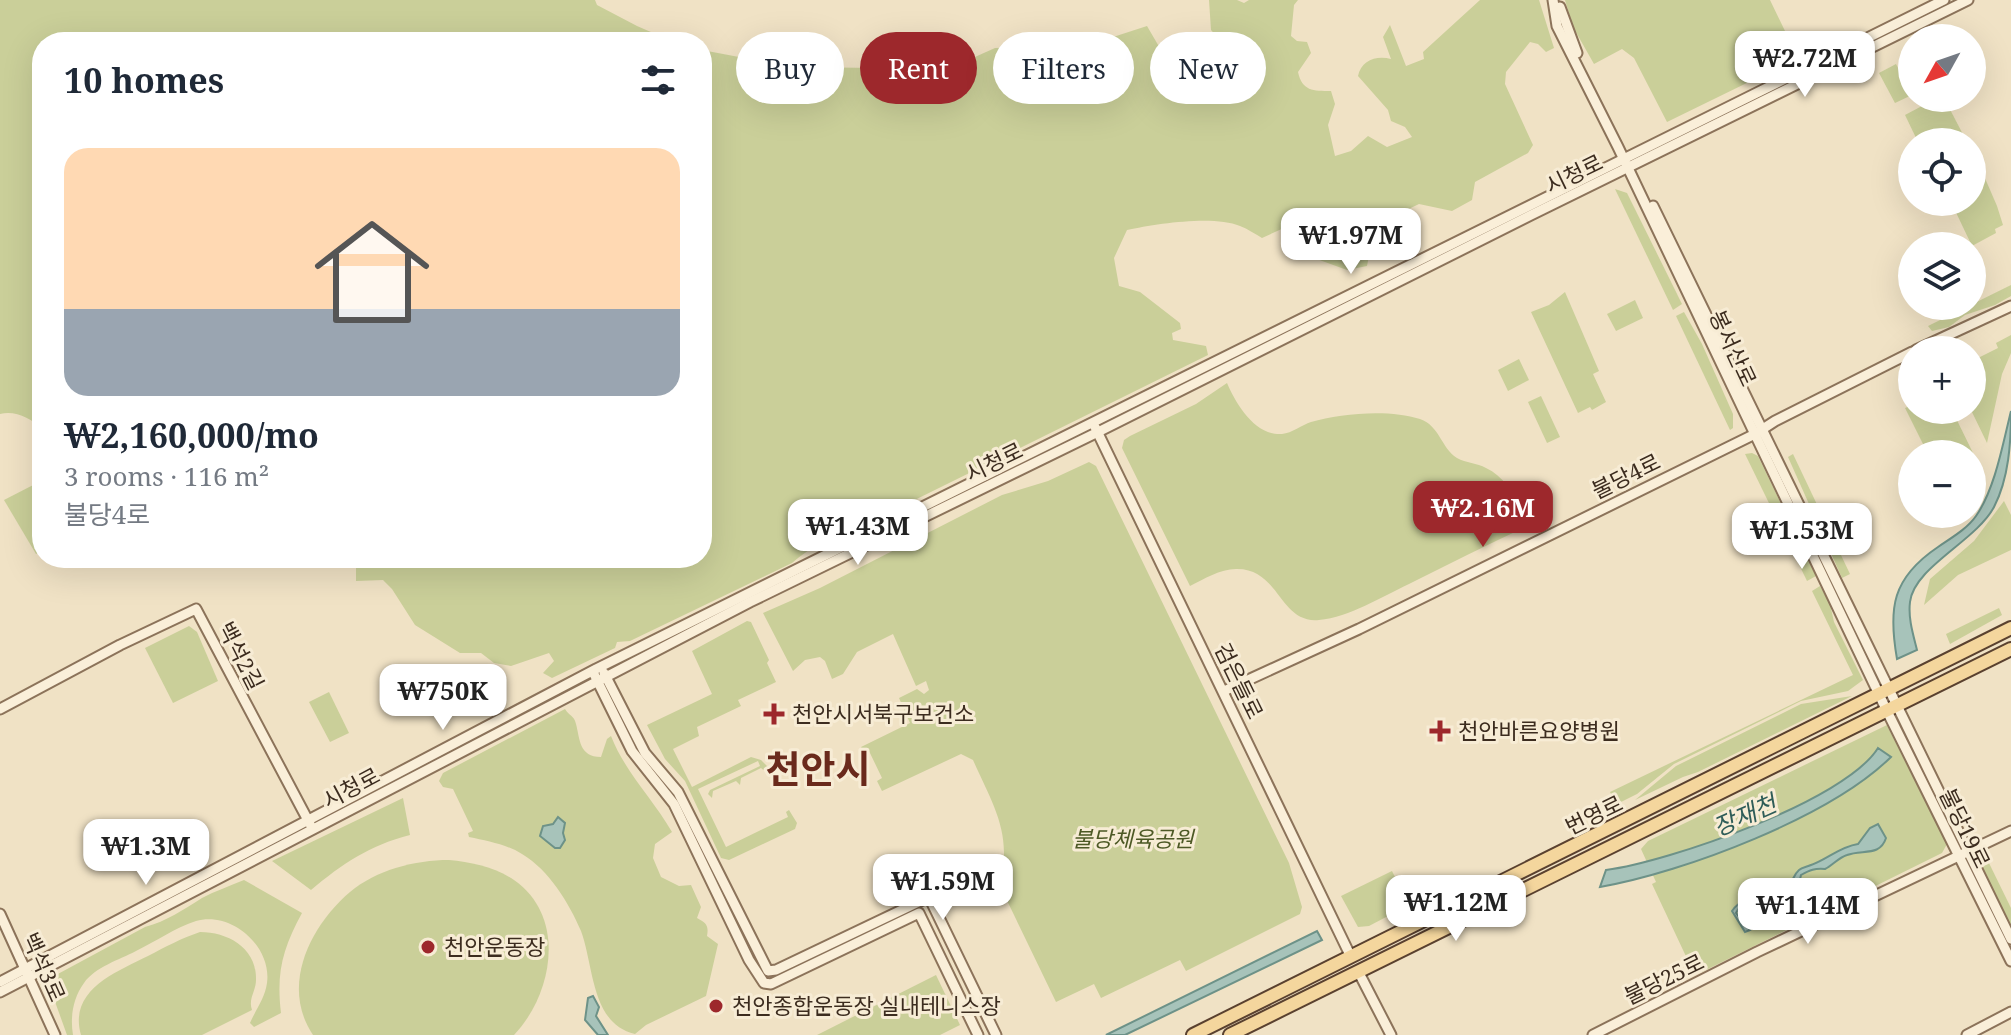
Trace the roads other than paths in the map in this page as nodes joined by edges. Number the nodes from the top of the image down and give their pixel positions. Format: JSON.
{"nodes":[{"id":1,"x":1555,"y":0,"type":"edge"},
{"id":2,"x":1944,"y":0,"type":"edge"},
{"id":3,"x":1968,"y":0,"type":"edge"},
{"id":4,"x":1628,"y":162,"type":"junction"},
{"id":5,"x":2011,"y":306,"type":"edge"},
{"id":6,"x":1946,"y":336,"type":"edge"},
{"id":7,"x":1898,"y":359,"type":"edge"},
{"id":8,"x":1092,"y":422,"type":"junction"},
{"id":9,"x":1758,"y":431,"type":"junction"},
{"id":10,"x":1098,"y":432,"type":"junction"},
{"id":11,"x":2011,"y":628,"type":"edge"},
{"id":12,"x":2011,"y":649,"type":"edge"},
{"id":13,"x":599,"y":673,"type":"junction"},
{"id":14,"x":1224,"y":691,"type":"junction"},
{"id":15,"x":1884,"y":691,"type":"junction"},
{"id":16,"x":1891,"y":707,"type":"junction"},
{"id":17,"x":0,"y":709,"type":"edge"},
{"id":18,"x":310,"y":825,"type":"junction"},
{"id":19,"x":2011,"y":831,"type":"edge"},
{"id":20,"x":1963,"y":853,"type":"junction"},
{"id":21,"x":0,"y":914,"type":"edge"},
{"id":22,"x":2011,"y":939,"type":"edge"},
{"id":23,"x":936,"y":949,"type":"junction"},
{"id":24,"x":1351,"y":957,"type":"junction"},
{"id":25,"x":2011,"y":961,"type":"edge"},
{"id":26,"x":960,"y":962,"type":"junction"},
{"id":27,"x":946,"y":969,"type":"junction"},
{"id":28,"x":1358,"y":971,"type":"junction"},
{"id":29,"x":26,"y":973,"type":"junction"},
{"id":30,"x":0,"y":982,"type":"edge"},
{"id":31,"x":972,"y":986,"type":"junction"},
{"id":32,"x":0,"y":992,"type":"edge"},
{"id":33,"x":2011,"y":1012,"type":"edge"},
{"id":34,"x":977,"y":1034,"type":"edge"},
{"id":35,"x":55,"y":1035,"type":"edge"},
{"id":36,"x":996,"y":1035,"type":"edge"},
{"id":37,"x":1193,"y":1035,"type":"edge"},
{"id":38,"x":1230,"y":1035,"type":"edge"},
{"id":39,"x":1391,"y":1035,"type":"edge"},
{"id":40,"x":1593,"y":1035,"type":"edge"},
{"id":41,"x":1967,"y":1035,"type":"edge"}],
"edges":[{"from":1,"to":4,"type":"street","name":"봉서산로"},
{"from":2,"to":4,"type":"street","name":"시청로"},
{"from":3,"to":4,"type":"street","name":"시청로"},
{"from":4,"to":8,"type":"street","name":"시청로"},
{"from":4,"to":9,"type":"street","name":"봉서산로"},
{"from":4,"to":10,"type":"street","name":"시청로"},
{"from":5,"to":6,"type":"street","name":"불당4로"},
{"from":7,"to":9,"type":"street","name":"불당4로"},
{"from":8,"to":10,"type":"street","name":"검은들로"},
{"from":8,"to":13,"type":"street","name":"시청로"},
{"from":9,"to":14,"type":"street","name":"불당4로"},
{"from":9,"to":15,"type":"street","name":"봉서산로"},
{"from":10,"to":13,"type":"street","name":"시청로"},
{"from":10,"to":14,"type":"street","name":"검은들로"},
{"from":11,"to":15,"type":"main road","name":"번영로"},
{"from":12,"to":16,"type":"main road","name":"번영로"},
{"from":13,"to":18,"type":"street","name":"시청로"},
{"from":13,"to":23,"type":"street"},
{"from":13,"to":26,"type":"street"},
{"from":14,"to":24,"type":"street","name":"검은들로"},
{"from":15,"to":16,"type":"street","name":"봉서산로"},
{"from":15,"to":24,"type":"main road","name":"번영로"},
{"from":16,"to":20,"type":"street","name":"불당19로"},
{"from":16,"to":28,"type":"main road","name":"번영로"},
{"from":17,"to":18,"type":"street","name":"백석2길"},
{"from":18,"to":29,"type":"street","name":"시청로"},
{"from":19,"to":20,"type":"street","name":"불당25로"},
{"from":20,"to":22,"type":"street","name":"불당19로"},
{"from":20,"to":25,"type":"street","name":"불당19로"},
{"from":20,"to":40,"type":"street","name":"불당25로"},
{"from":21,"to":29,"type":"street","name":"백석3로"},
{"from":23,"to":26,"type":"street"},
{"from":23,"to":27,"type":"street"},
{"from":24,"to":28,"type":"main road"},
{"from":24,"to":37,"type":"main road","name":"번영로"},
{"from":26,"to":31,"type":"street"},
{"from":27,"to":31,"type":"street"},
{"from":27,"to":34,"type":"street"},
{"from":28,"to":38,"type":"main road","name":"번영로"},
{"from":28,"to":39,"type":"street"},
{"from":29,"to":30,"type":"street","name":"시청로"},
{"from":29,"to":32,"type":"street","name":"시청로"},
{"from":29,"to":35,"type":"street","name":"백석3로"},
{"from":31,"to":36,"type":"street"},
{"from":33,"to":41,"type":"street"}]}
